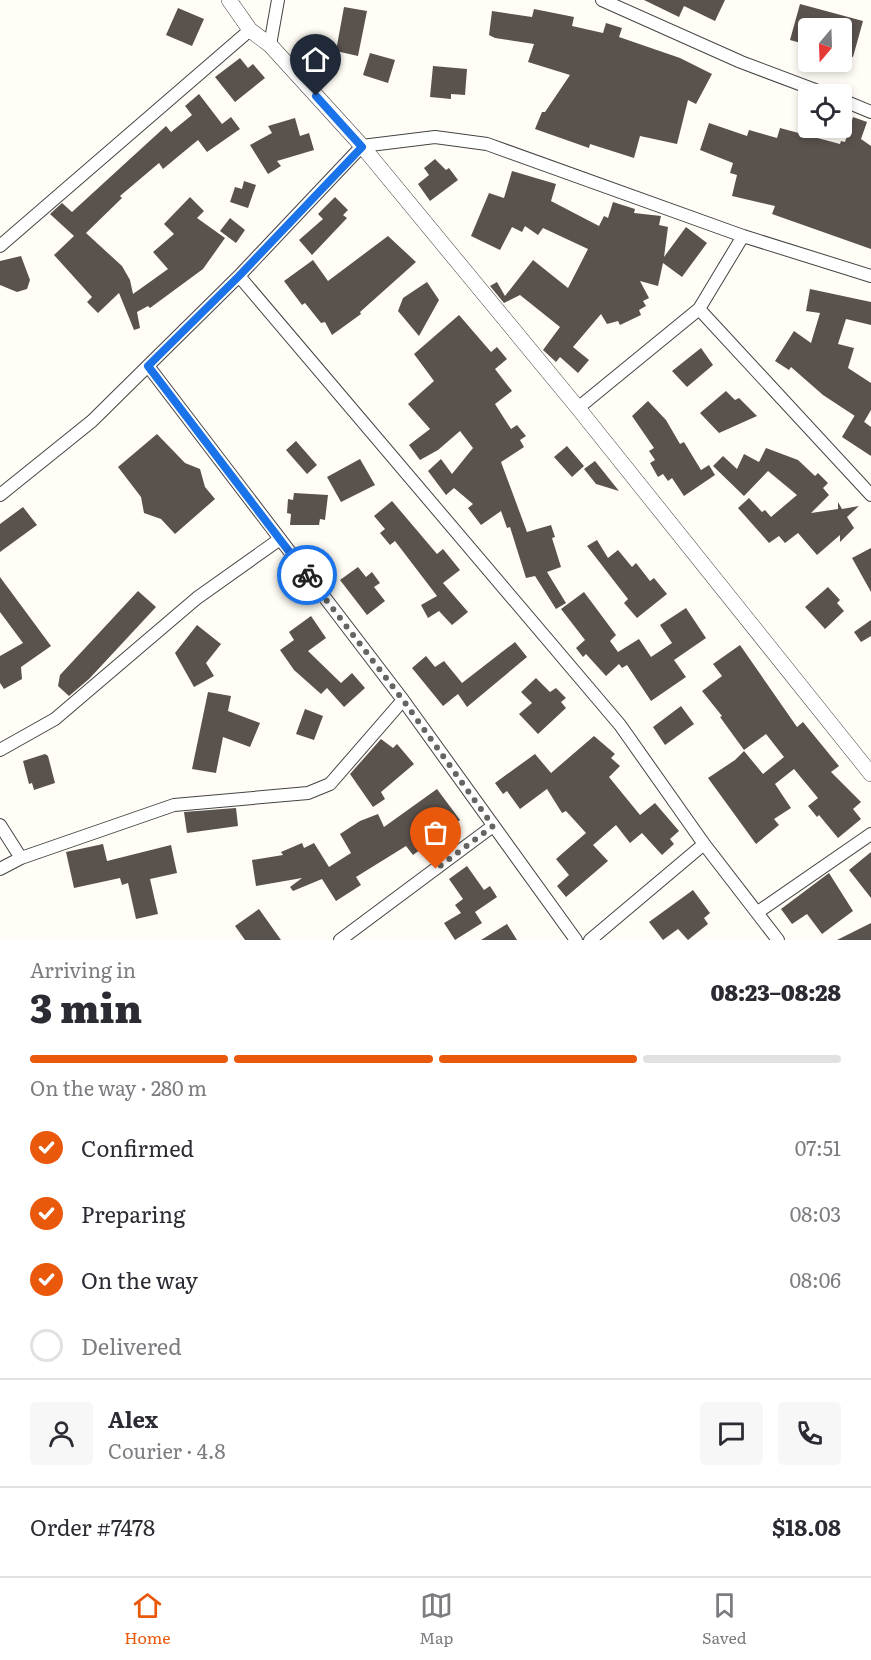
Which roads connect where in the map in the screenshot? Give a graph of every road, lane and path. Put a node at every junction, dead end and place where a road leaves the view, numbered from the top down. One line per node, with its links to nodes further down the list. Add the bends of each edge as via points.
1 (229, 0): 4 (street)
2 (278, 0): 5 (street)
3 (602, 0): 6 (street)
4 (250, 30): 5 (street); 11 (street)
5 (270, 45): 9 (street)
6 (799, 84)
7 (852, 104): 8 (street)
8 (871, 111)
9 (362, 147): 10 (street, via 435,137 487,144); 12 (street); 16 (street)
10 (743, 236): 13 (street); 14 (street)
11 (0, 246)
12 (239, 276): 15 (street); 26 (street, via 620,725)
13 (871, 276)
14 (699, 309): 16 (street); 18 (street)
15 (148, 366): 17 (street, via 92,421); 19 (street)
16 (579, 408): 22 (street)
17 (0, 495)
18 (871, 495)
19 (280, 539): 20 (street); 21 (street, via 197,598 55,719)
20 (403, 700): 24 (street); 27 (street, via 330,784 308,793 174,805)
21 (0, 750)
22 (871, 774)
23 (0, 825): 27 (street)
24 (493, 826): 30 (street); 31 (street)
25 (871, 834): 29 (street)
26 (704, 843): 29 (street); 32 (street)
27 (21, 858): 28 (street)
28 (0, 869)
29 (758, 912): 33 (street)
30 (340, 940)
31 (576, 940)
32 (590, 940)
33 (778, 940)

